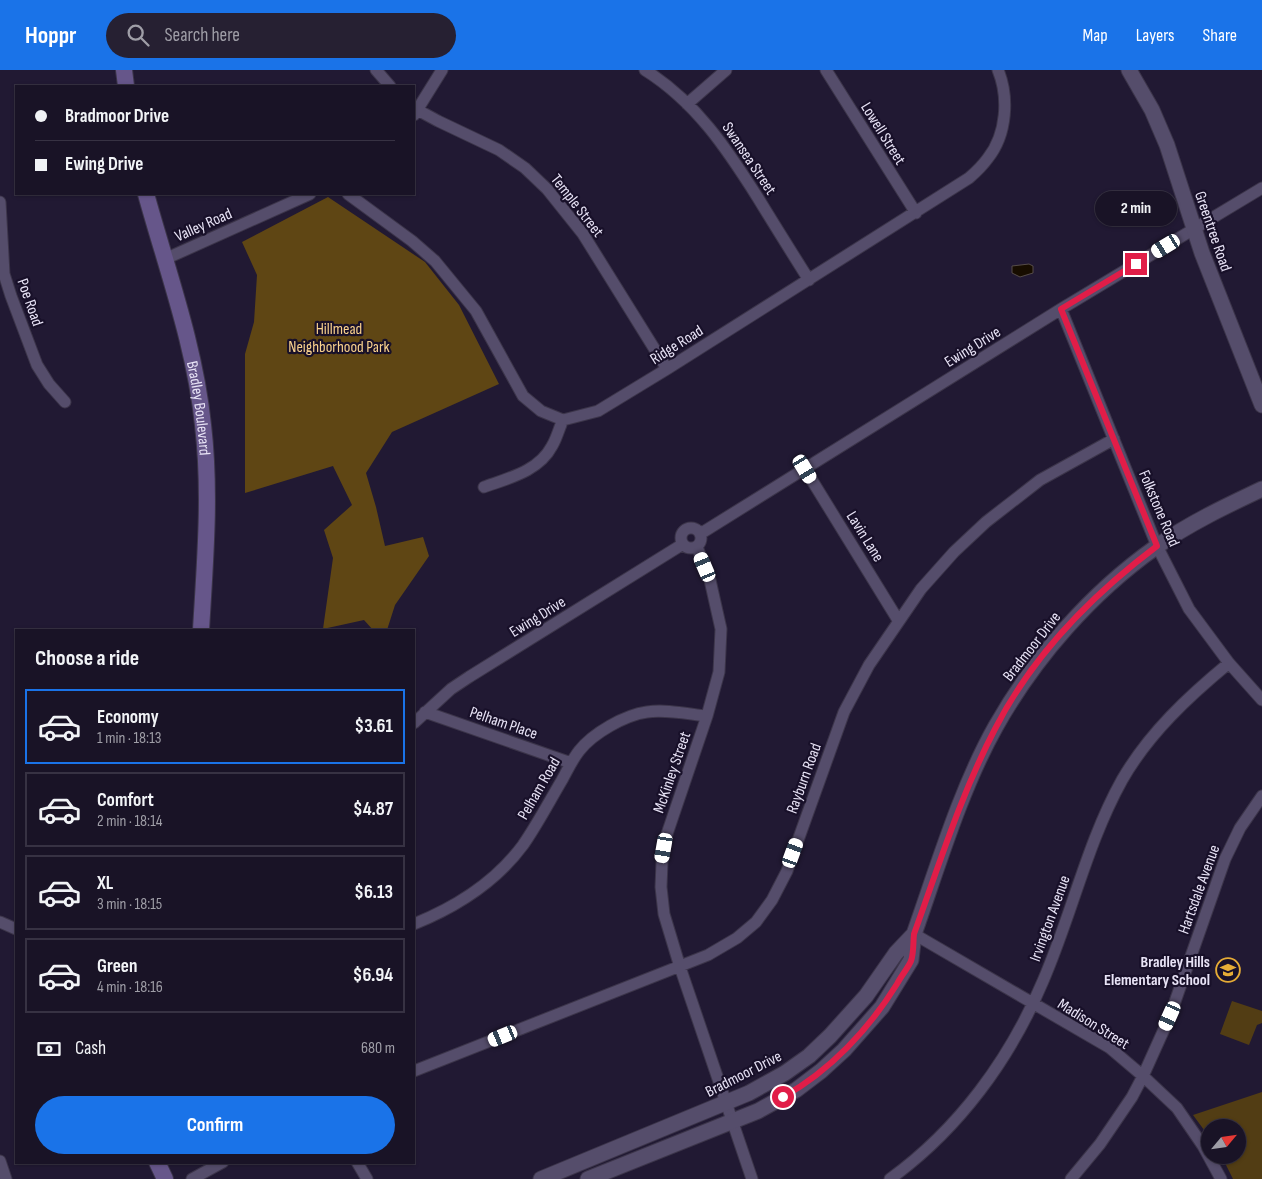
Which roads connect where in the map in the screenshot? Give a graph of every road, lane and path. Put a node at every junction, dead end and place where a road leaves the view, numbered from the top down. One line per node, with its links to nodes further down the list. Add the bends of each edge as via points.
1 (124, 70): 9 (main road)
2 (376, 70): 10 (street)
3 (442, 70): 12 (street)
4 (645, 70): 11 (street, Swansea Street)
5 (726, 70): 11 (street)
6 (826, 70): 18 (street, Lowell Street)
7 (998, 70): 18 (street, Ridge Road, via 1003,83 1005,110 999,136 989,157 969,178)
8 (1129, 70): 19 (street, Greentree Road, via 1163,136)
9 (126, 85)
10 (389, 85)
11 (687, 104): 21 (street, Swansea Street, via 707,123 729,152)
12 (415, 111): 24 (street, Temple Street, via 499,150 547,189 583,234)
13 (1262, 188): 19 (street, Ewing Drive)
14 (146, 195): 20 (main road, Bradley Boulevard)
15 (308, 195): 20 (street, Valley Road)
16 (349, 195): 27 (street, via 435,261 476,311 523,396 541,411)
17 (0, 202): 22 (street, Poe Road)
18 (916, 213): 21 (street, Ridge Road)
19 (1193, 229): 23 (street, Ewing Drive); 26 (street, Greentree Road)
20 (164, 259): 37 (main road, Bradley Boulevard, via 193,363 204,432 207,504)
21 (809, 280): 24 (street, Ridge Road)
22 (5, 298): 25 (street, Poe Road, via 37,365)
23 (1061, 309): 28 (street, Folkstone Road); 29 (street, Ewing Drive)
24 (667, 369): 27 (street, Ridge Road, via 598,410)
25 (65, 402)
26 (1262, 406)
27 (563, 420): 30 (street, via 553,445 535,465 523,473)
28 (1114, 438): 35 (street, Folkstone Road); 36 (street, Rayburn Road, via 1040,480 986,522 954,552)
29 (805, 469): 32 (street, Ewing Drive); 36 (street, Lavin Lane)
30 (484, 487)
31 (1262, 489): 35 (street, Bradmoor Drive)
32 (700, 534): 33 (street, via 694,529 686,530 682,537); 34 (street)
33 (684, 544): 34 (street, via 688,548); 40 (street, Ewing Drive, via 469,677)
34 (697, 546): 41 (street, McKinley Street, via 710,580 720,629 719,672)
35 (1157, 546): 38 (street, Folkstone Road, via 1190,608); 48 (street, Bradmoor Drive, via 1119,576 1076,618 1013,697 970,781)
36 (898, 620): 49 (street, Rayburn Road, via 844,712 787,871 772,900 756,922 737,938)
37 (201, 629)
38 (1229, 663): 39 (street, Folkstone Road); 50 (street, Irvington Avenue, via 1171,714 1123,778 1103,817 1044,980)
39 (1262, 700)
40 (425, 712): 42 (street, Ewing Drive); 43 (street, Pelham Place)
41 (707, 716): 43 (street, Pelham Road, via 645,712 619,721 592,738); 49 (street, McKinley Street, via 667,834 662,862 664,914)
42 (415, 722)
43 (571, 763): 46 (street, Pelham Road, via 522,846 499,872 471,895)
44 (1262, 796): 52 (street, Hartsdale Avenue, via 1225,858 1170,1016)
45 (0, 922): 47 (street)
46 (415, 924)
47 (15, 929)
48 (914, 934): 50 (street, Madison Street); 53 (street, Bradmoor Drive, via 896,953 866,996 816,1049 785,1074); 54 (street, Bradmoor Drive, via 911,960 882,1007 844,1050 796,1090 758,1111)
49 (680, 967): 51 (street, Rayburn Road); 53 (street, McKinley Street)
50 (1032, 1004): 52 (street, Madison Street, via 1110,1048); 66 (street, Irvington Avenue, via 1002,1061 961,1116 915,1161)
51 (415, 1071)
52 (1143, 1076): 67 (street, Hartsdale Avenue, via 1100,1144); 68 (street, Madison Street, via 1177,1108)
53 (726, 1103): 54 (street, McKinley Street); 63 (street, Bradmoor Drive)
54 (733, 1120): 64 (street, Bradmoor Drive); 65 (street, McKinley Street)
55 (0, 1161): 59 (street)
56 (158, 1164): 60 (main road)
57 (219, 1164): 61 (street)
58 (358, 1164): 62 (street)
59 (6, 1179)
60 (165, 1179)
61 (192, 1179)
62 (367, 1179)
63 (542, 1179)
64 (588, 1179)
65 (752, 1179)
66 (890, 1179)
67 (1071, 1179)
68 (1221, 1179)

